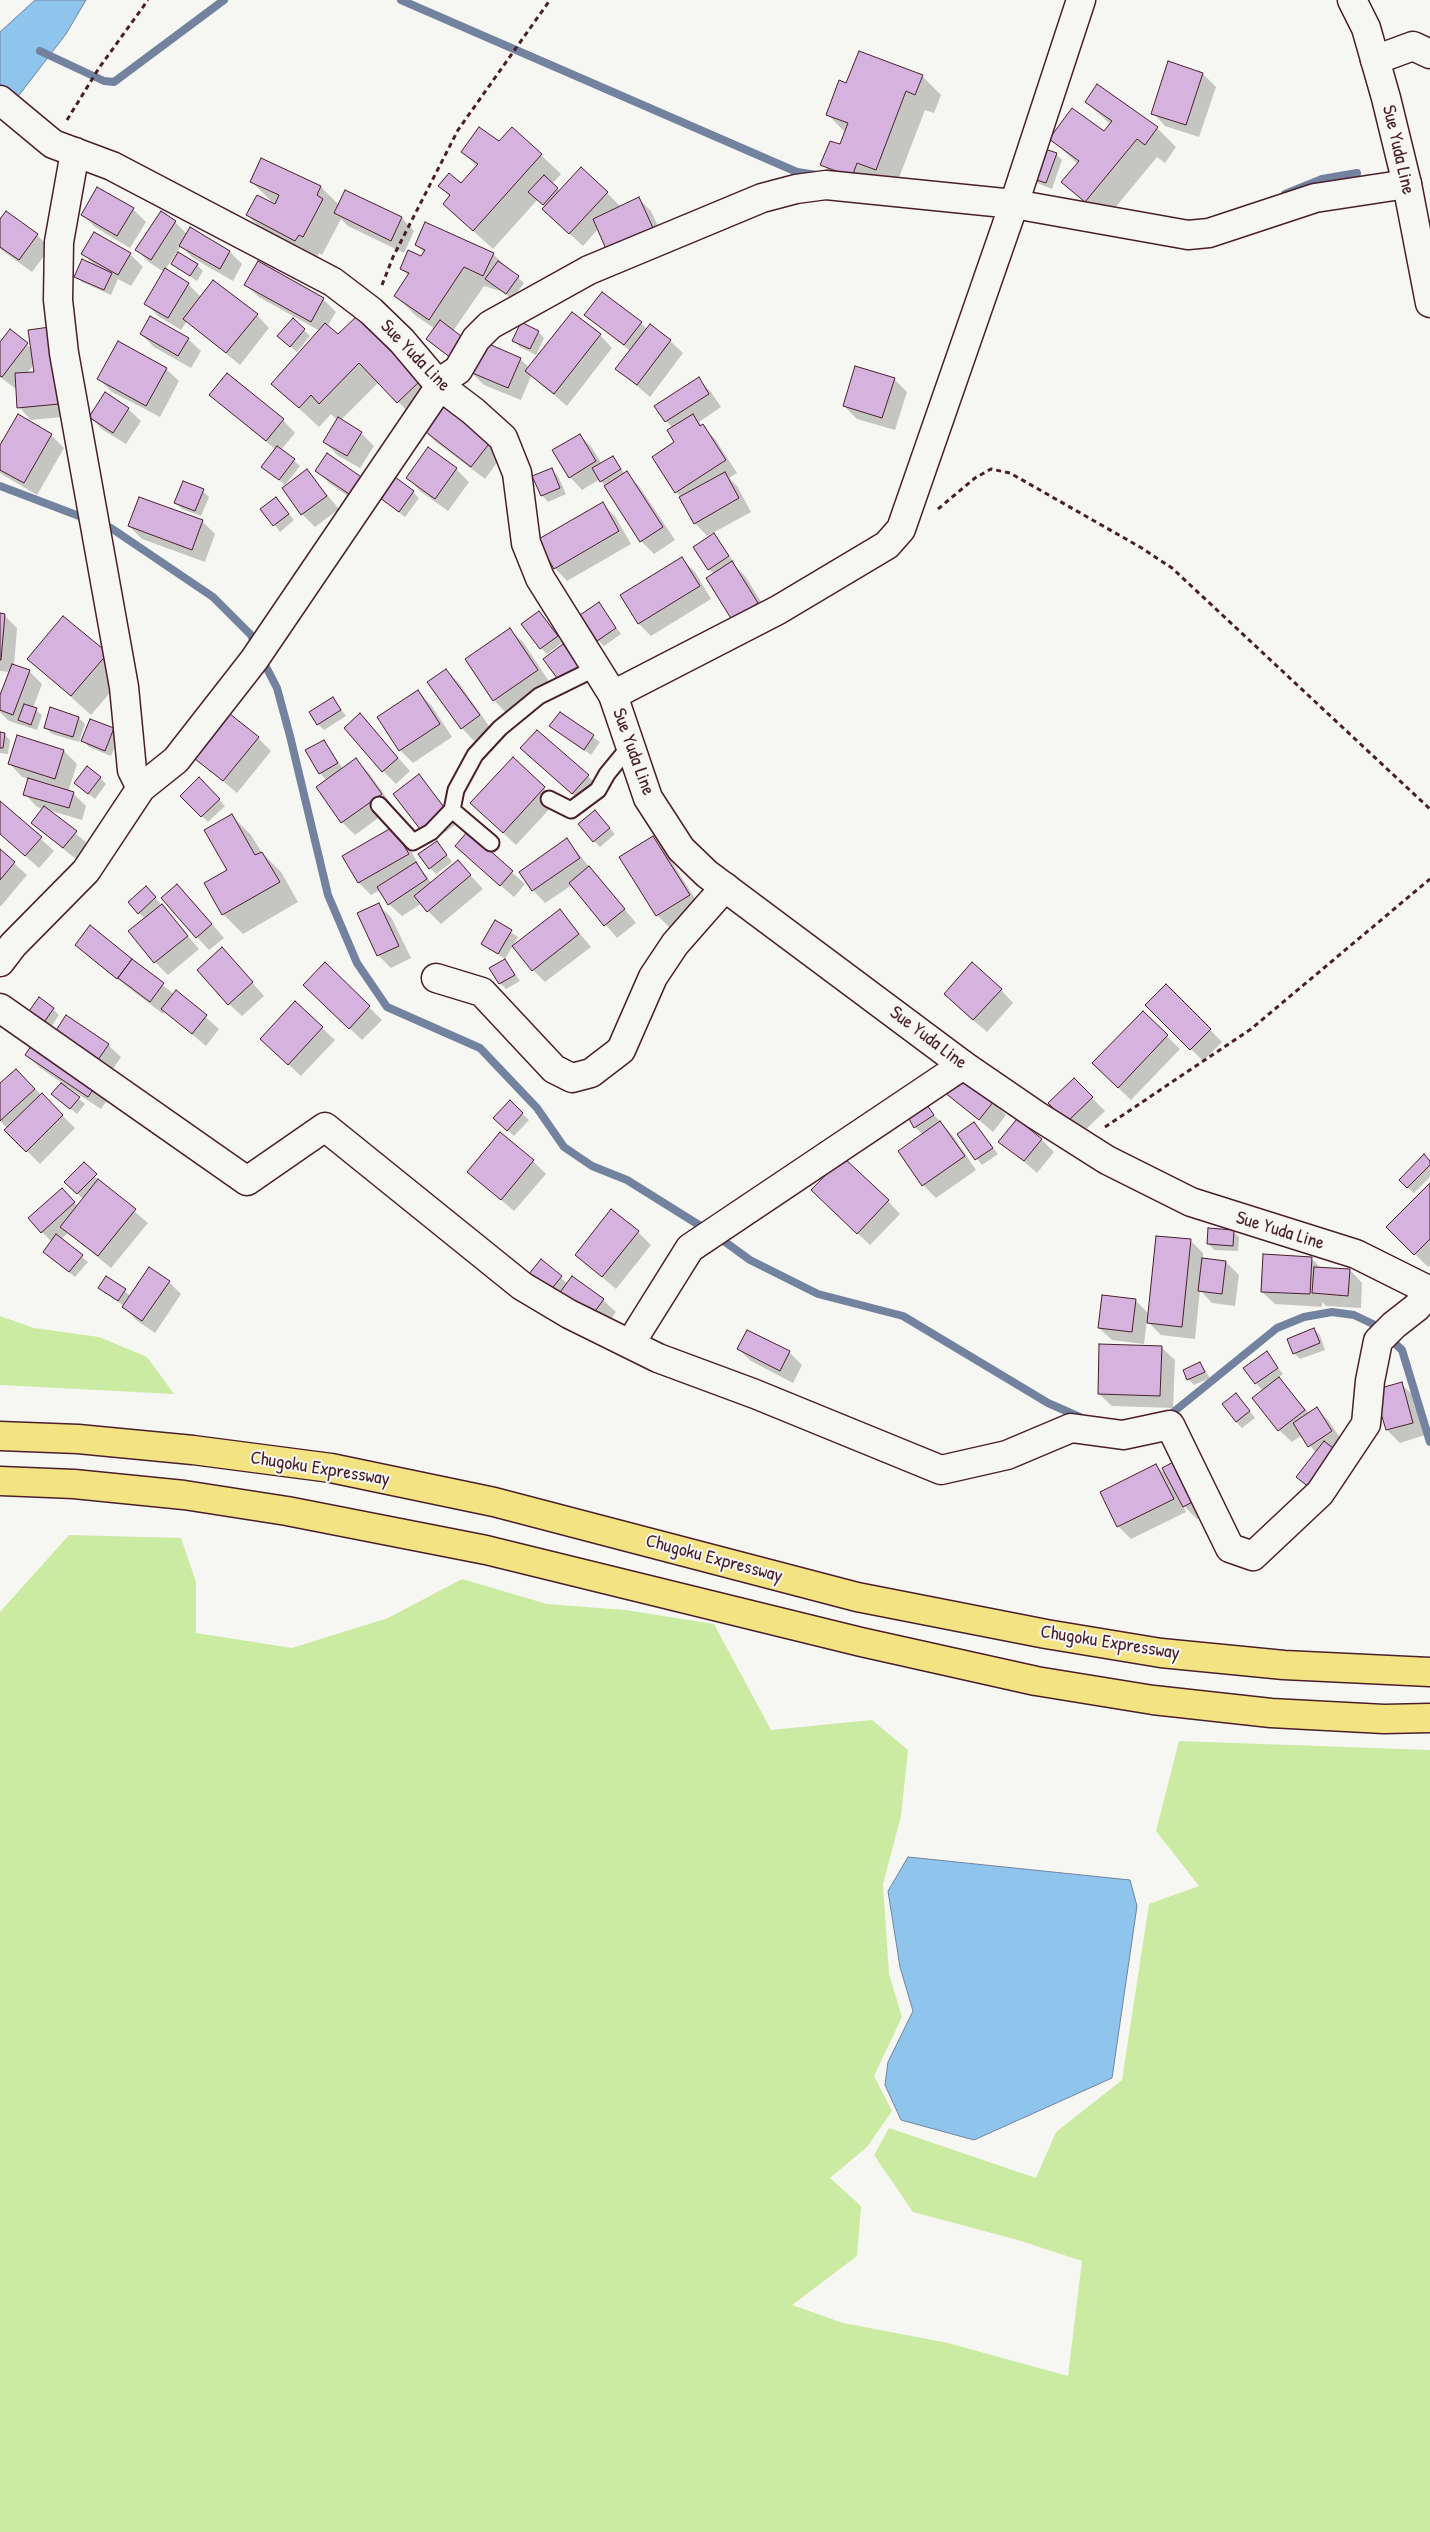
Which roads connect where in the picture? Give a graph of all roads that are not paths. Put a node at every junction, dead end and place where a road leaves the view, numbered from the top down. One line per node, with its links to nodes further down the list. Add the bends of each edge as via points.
1 (1081, 0): 8 (street)
2 (1352, 0): 4 (street, Sue Yuda Line, via 1366,28)
3 (1430, 54): 4 (street, via 1413,46)
4 (1375, 60): 7 (street, Sue Yuda Line)
5 (0, 100): 6 (street, Sue Yuda Line)
6 (56, 143): 10 (street, Sue Yuda Line, via 112,166 333,282 371,311 402,341); 14 (street, via 58,300 64,353 124,687 132,770)
7 (1407, 184): 8 (street, via 1315,198 1209,233 1188,235); 9 (street, Sue Yuda Line)
8 (1014, 204): 10 (street, via 826,185 762,198 589,270 490,325 476,339 458,370); 12 (street, via 901,529 887,545 778,610)
9 (1430, 303)
10 (439, 385): 11 (street, Sue Yuda Line, via 503,438 517,474 526,543 540,578); 14 (street, via 254,660 176,760)
11 (596, 668): 12 (street, Sue Yuda Line); 17 (lane, via 539,696 500,728 475,755 456,790)
12 (613, 695): 13 (street, Sue Yuda Line)
13 (630, 746): 15 (lane, via 606,774 598,790 571,810); 19 (street, Sue Yuda Line, via 648,798 681,849)
14 (141, 788): 20 (street, via 86,871)
15 (549, 799)
16 (379, 805): 17 (lane, via 413,842 431,832)
17 (452, 810): 18 (lane)
18 (491, 843)
19 (725, 887): 21 (street, via 675,944 653,977 621,1050 591,1073 572,1078 554,1069 482,992); 23 (street, Sue Yuda Line)
20 (4, 947)
21 (436, 978)
22 (0, 1008): 25 (street, via 247,1181 326,1127 522,1286)
23 (963, 1065): 24 (street, Sue Yuda Line, via 1107,1160 1190,1202 1356,1254); 25 (street, via 690,1248)
24 (1430, 1291): 25 (street, via 1417,1307 1386,1333 1370,1381 1366,1424 1320,1493 1253,1556 1230,1548 1170,1425 1123,1435 1071,1428 1007,1455 941,1470)
25 (630, 1344)
26 (0, 1436): 28 (highway, Chugoku Expressway, via 78,1439 184,1449 331,1468 494,1502 857,1596 1142,1650 1284,1665)
27 (0, 1481): 29 (highway, via 74,1484 287,1511 486,1550 861,1642 1036,1681 1153,1700 1271,1713)
28 (1430, 1672)
29 (1430, 1718)

